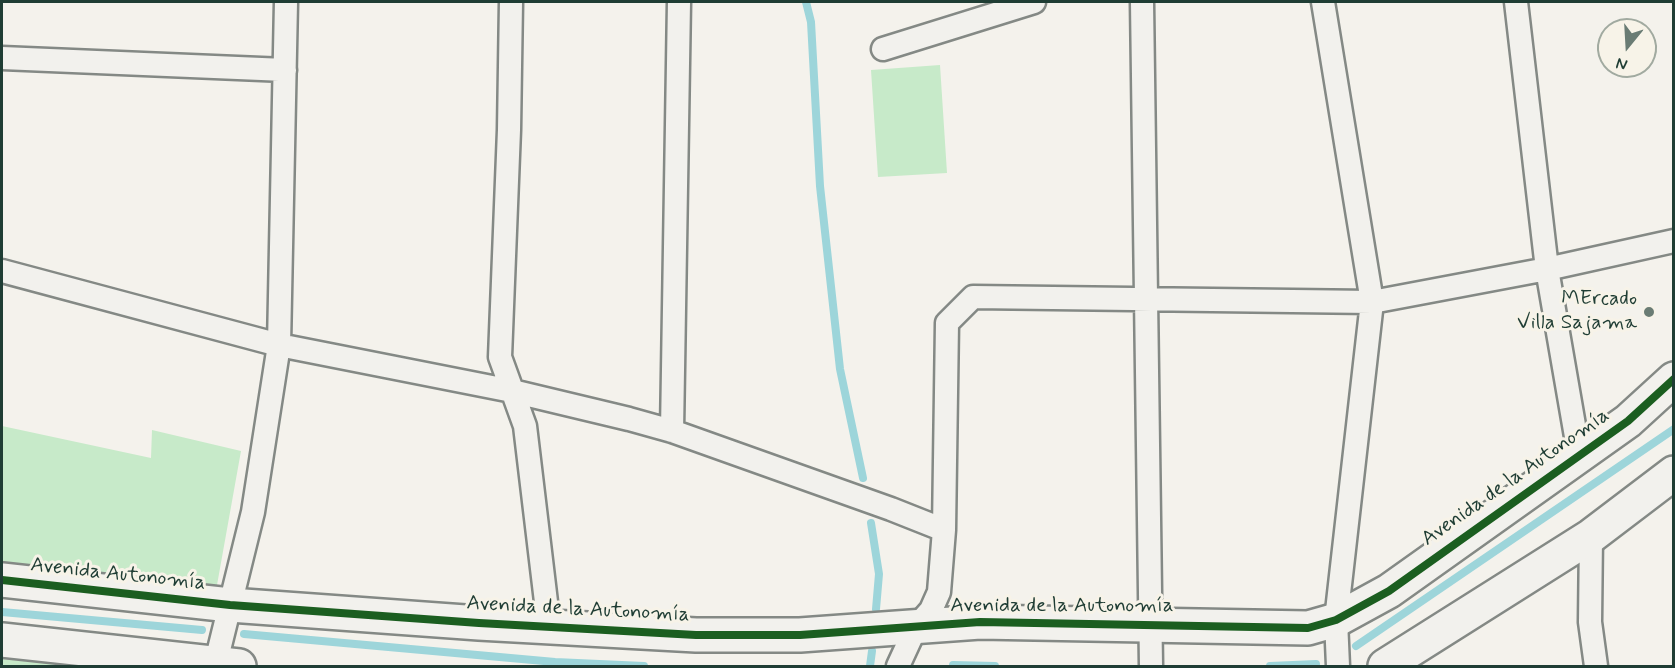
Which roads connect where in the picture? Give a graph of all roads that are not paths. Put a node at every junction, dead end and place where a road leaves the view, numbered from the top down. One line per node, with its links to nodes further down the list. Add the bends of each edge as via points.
1 (286, 2): 11 (street)
2 (511, 2): 19 (street, via 500,357)
3 (679, 2): 20 (street)
4 (1034, 2): 8 (street)
5 (1142, 2): 15 (street)
6 (1323, 2): 16 (street)
7 (1516, 2): 13 (street)
8 (998, 7): 9 (street)
9 (883, 49)
10 (2, 58): 11 (street)
11 (285, 70): 17 (street)
12 (1674, 241): 13 (street)
13 (1547, 269): 16 (street); 21 (street)
14 (2, 271): 17 (street)
15 (1144, 298): 16 (street); 23 (street, via 973,297 947,323); 28 (street)
16 (1372, 302): 27 (street)
17 (279, 345): 19 (street); 26 (street, via 253,512)
18 (1674, 379): 21 (street, Avenida de la Autonomía, via 1628,421)
19 (512, 391): 20 (street); 29 (street, via 525,426)
20 (672, 431): 23 (street)
21 (1579, 454): 27 (street, Avenida de la Autonomía, via 1389,591)
22 (1674, 473): 24 (street)
23 (944, 530): 30 (street, via 939,592 931,610)
24 (1591, 536): 36 (street); 37 (street, via 1590,622)
25 (2, 580): 26 (street, Avenida Autonomía)
26 (230, 605): 29 (street, Avenida de la Autonomía); 32 (street)
27 (1336, 620): 28 (street, Avenida de la Autonomía, via 1308,628); 35 (street)
28 (1149, 624): 30 (street, Avenida de la Autonomía, via 980,622); 34 (street)
29 (549, 627): 30 (street, Avenida de la Autonomía, via 696,635 800,635)
30 (916, 627): 33 (street)
31 (2, 640): 32 (street)
32 (223, 666)
33 (898, 666)
34 (1151, 666)
35 (1338, 666)
36 (1385, 666)
37 (1596, 666)

